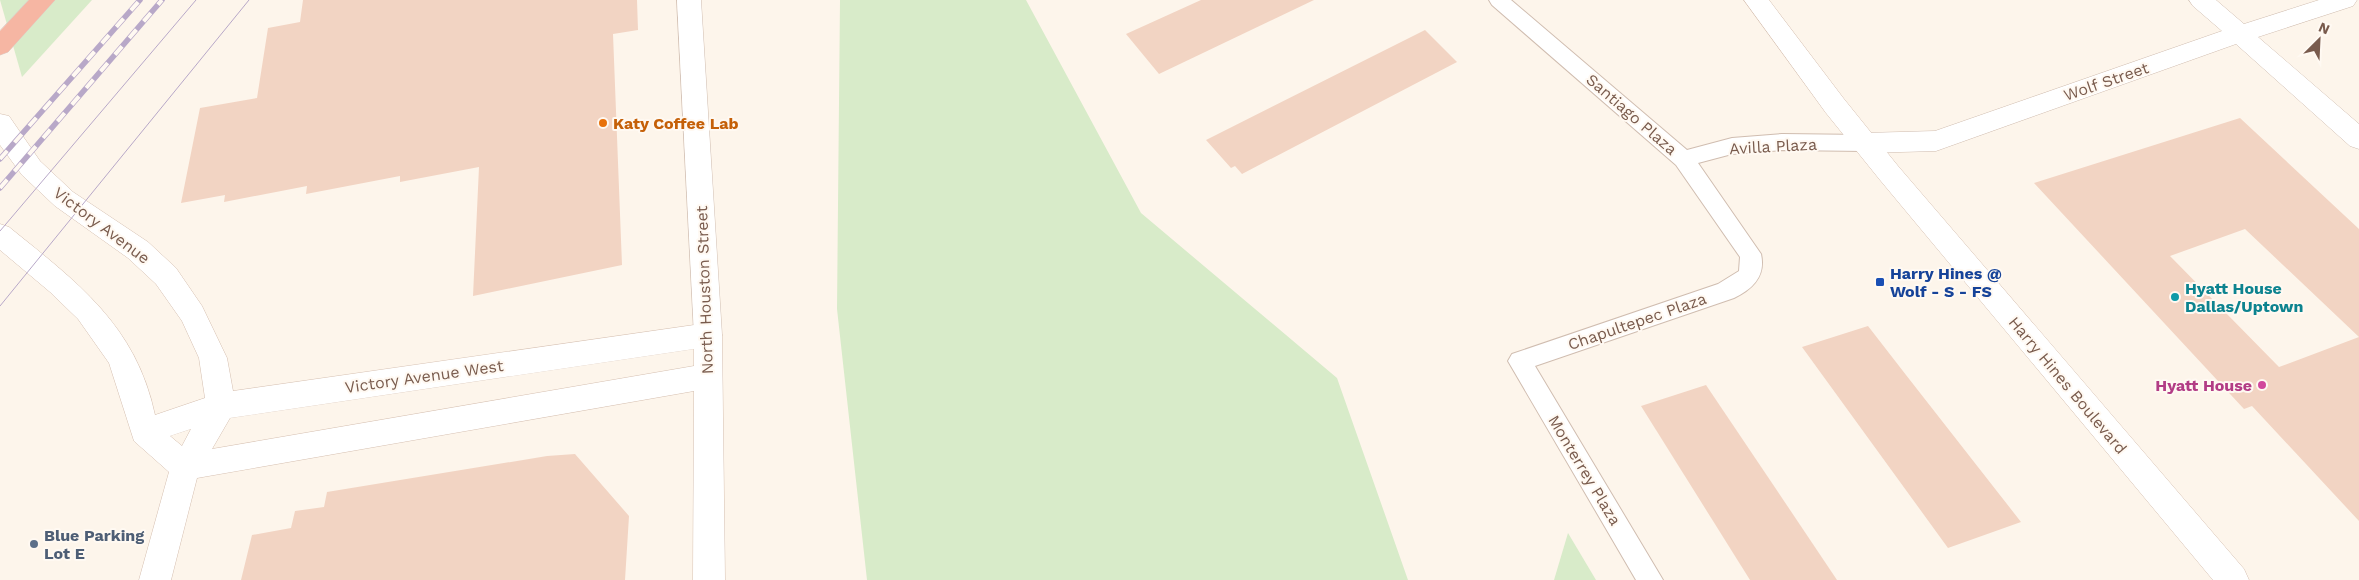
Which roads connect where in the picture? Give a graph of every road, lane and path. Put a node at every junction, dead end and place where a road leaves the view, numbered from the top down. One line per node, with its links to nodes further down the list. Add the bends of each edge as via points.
1 (44, 0): 8 (highway)
2 (689, 0): 15 (main road, North Houston Street)
3 (1498, 0): 12 (lane, Santiago Plaza)
4 (1756, 0): 11 (main road, Harry Hines Boulevard)
5 (2200, 0): 7 (main road)
6 (2345, 0): 7 (main road, Wolf Street)
7 (2240, 34): 10 (main road); 11 (main road, Wolf Street, via 1936,141)
8 (0, 46)
9 (0, 124): 18 (main road, Victory Avenue, via 31,168 64,199 138,250 166,276 192,314 213,358)
10 (2359, 139)
11 (1865, 143): 12 (lane, Avilla Plaza, via 1782,142 1732,146); 24 (main road, Harry Hines Boulevard)
12 (1683, 160): 14 (lane, Santiago Plaza, via 1750,254 1753,263)
13 (0, 235): 19 (main road, via 88,311 120,358 139,408)
14 (1751, 274): 16 (lane, Chapultepec Plaza, via 1742,284 1726,291)
15 (708, 335): 17 (main road, North Houston Street); 18 (main road, Victory Avenue West)
16 (1520, 361): 23 (lane, Monterrey Plaza)
17 (708, 376): 20 (main road); 22 (main road, North Houston Street)
18 (221, 406): 19 (main road, Victory Avenue West); 20 (main road)
19 (144, 432): 20 (main road)
20 (185, 467): 21 (main road)
21 (155, 580)
22 (709, 580)
23 (1650, 580)
24 (2233, 580)

